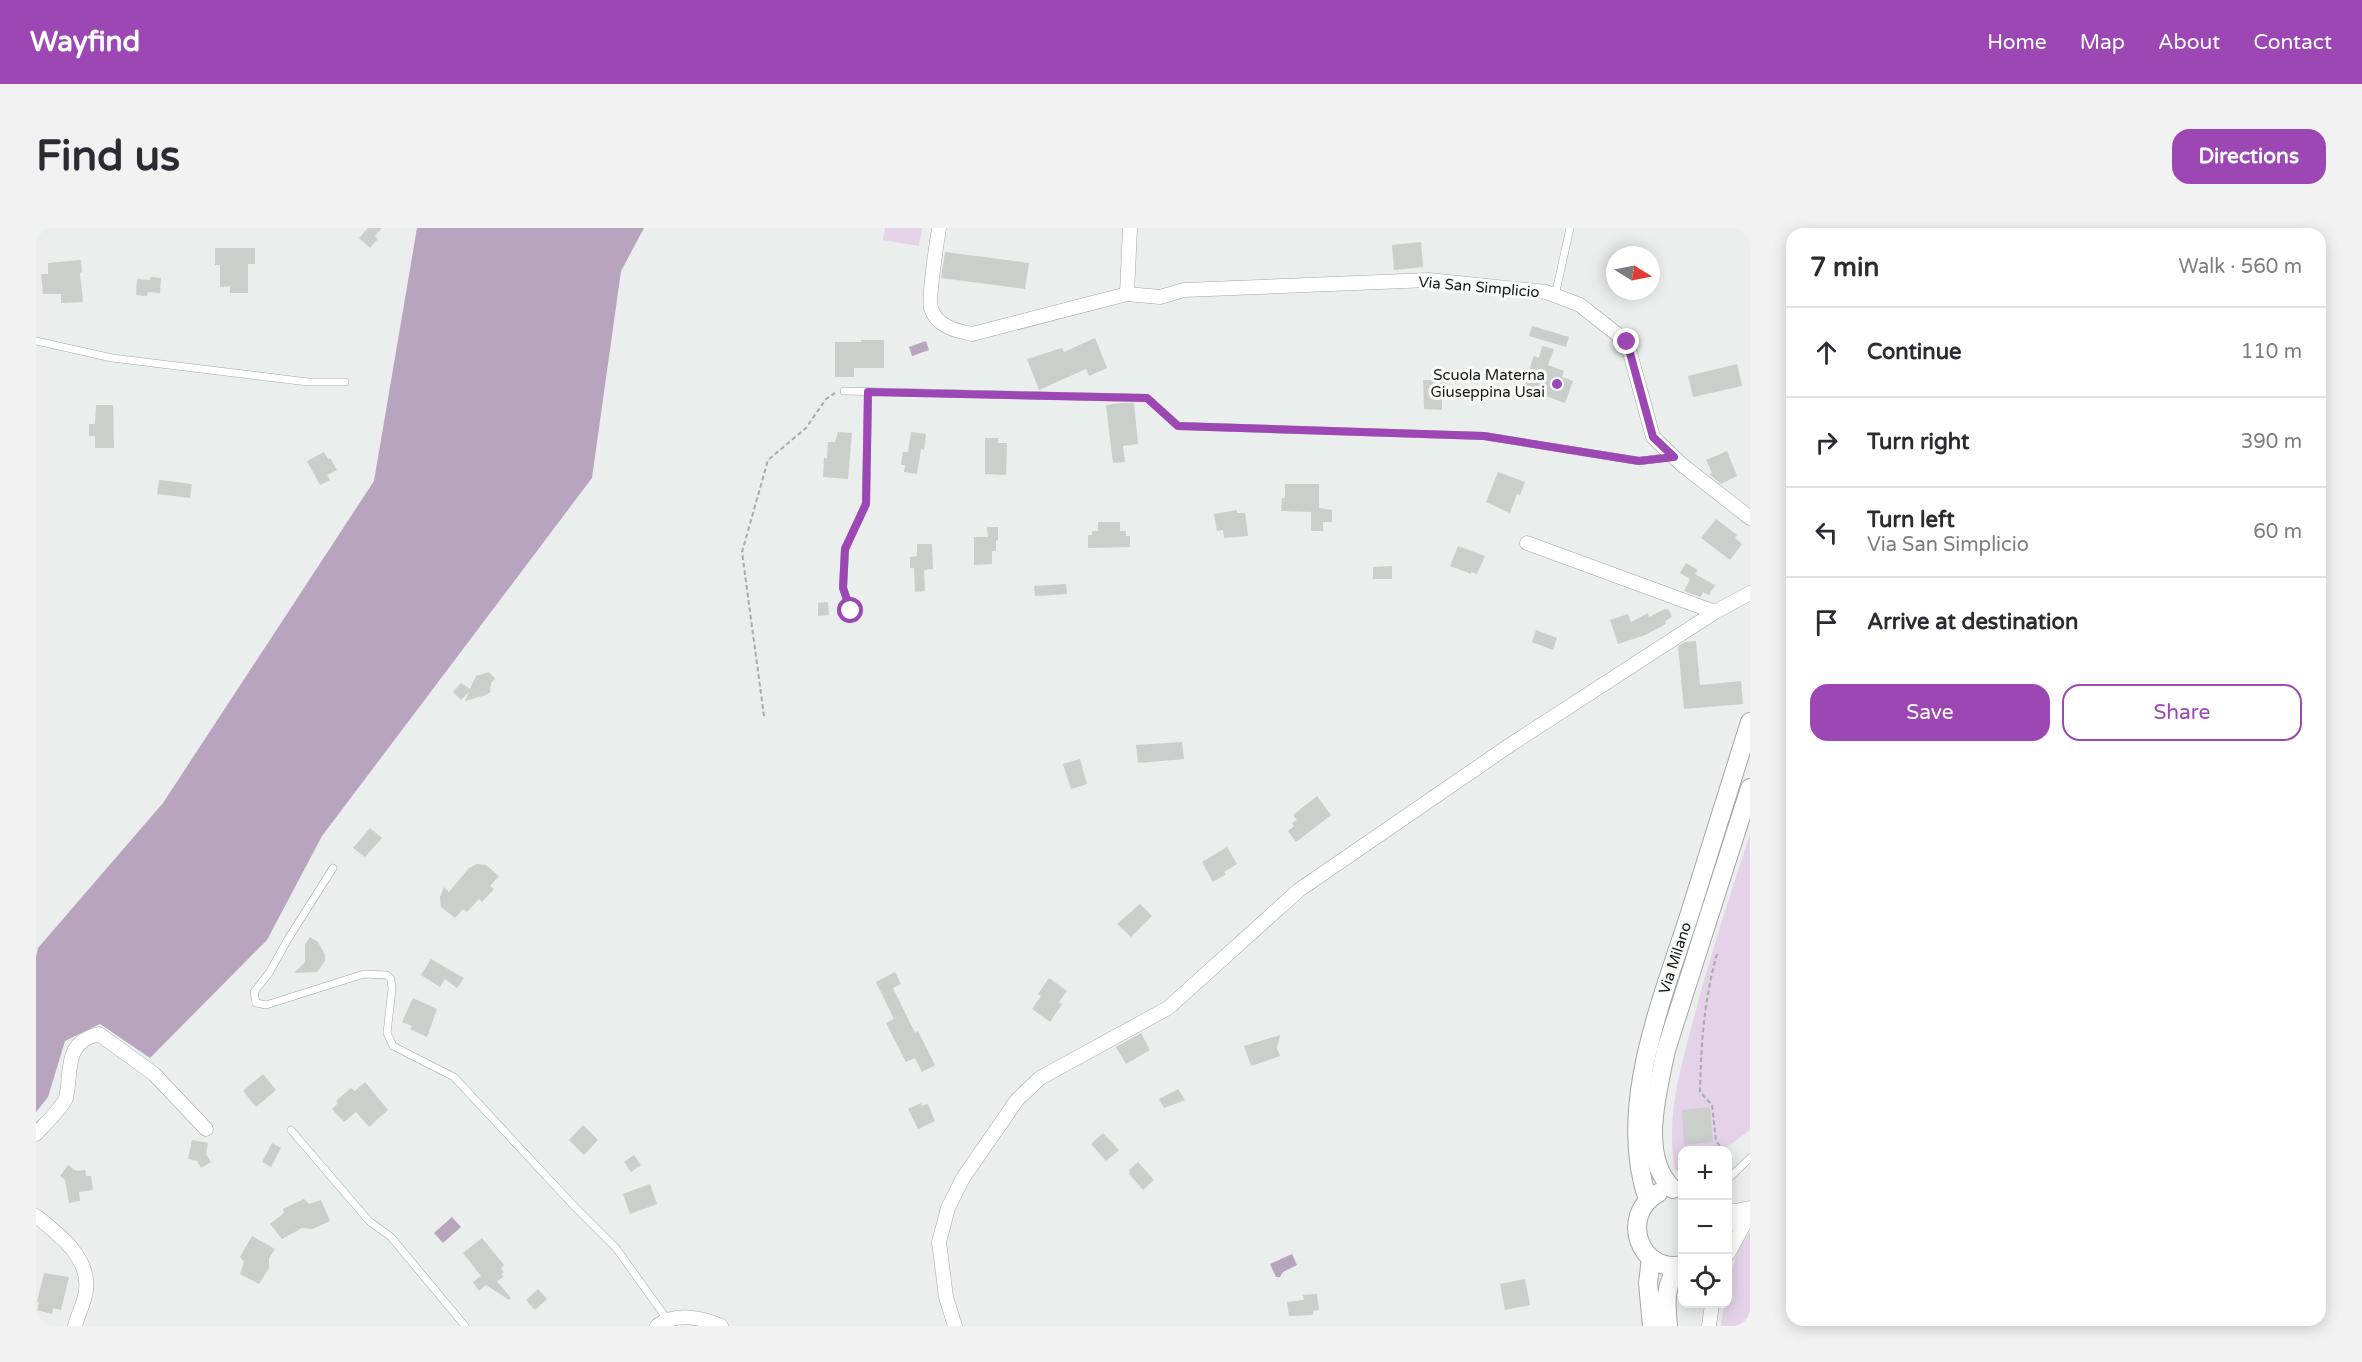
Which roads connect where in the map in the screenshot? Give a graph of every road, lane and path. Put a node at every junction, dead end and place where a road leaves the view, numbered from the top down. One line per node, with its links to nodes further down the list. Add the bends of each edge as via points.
1 (939, 228): 4 (street, Via San Simplicio, via 930,307 941,323 952,330 972,334)
2 (1130, 228): 4 (street)
3 (1570, 228): 5 (lane)
4 (1127, 294): 5 (street, Via San Simplicio, via 1160,297 1184,290 1429,280)
5 (1555, 296): 10 (street, Via San Simplicio, via 1580,305 1627,342 1653,437)
6 (36, 341): 7 (lane, via 111,358 308,382)
7 (345, 382)
8 (844, 391): 9 (lane); 16 (path, via 826,399 806,428 768,460 742,552)
9 (868, 392): 10 (lane, via 1147,398 1178,426 1484,436 1639,461); 14 (lane, via 866,504 845,549 843,588)
10 (1674, 457): 11 (street, Via San Simplicio)
11 (1750, 518)
12 (1527, 543): 15 (street)
13 (1750, 593): 15 (street)
14 (851, 611)
15 (1715, 612): 42 (street, via 1510,745 1299,890 1168,1008 1040,1078 1017,1100 963,1178 948,1208 939,1242 946,1297)
16 (764, 716)
17 (1750, 722): 28 (main road, Via Milano, via 1647,1047 1637,1128 1640,1177)
18 (1750, 788): 27 (main road, Via Milano, via 1666,1050 1658,1091 1654,1154 1666,1182)
19 (333, 868): 38 (lane, via 254,992 256,1003 266,1005 364,974 387,975 392,989 387,1033 393,1046 454,1077 616,1248)
20 (1718, 954): 24 (path, via 1710,980 1700,1092 1712,1105 1716,1141)
21 (206, 1129): 23 (street, via 153,1074 99,1034 87,1037 71,1057 66,1100)
22 (291, 1130): 40 (lane, via 369,1221 392,1237)
23 (36, 1134)
24 (1720, 1146)
25 (1750, 1158): 26 (lane)
26 (1732, 1175)
27 (1678, 1189): 28 (main road)
28 (1647, 1200): 34 (main road, via 1636,1223 1642,1248)
29 (1732, 1211): 30 (street)
30 (1750, 1212): 32 (street); 33 (street)
31 (36, 1216): 39 (street, via 83,1265 87,1288)
32 (1732, 1223)
33 (1732, 1246)
34 (1651, 1258): 35 (main road); 43 (main road, via 1648,1284)
35 (1678, 1265)
36 (1678, 1270): 44 (main road, via 1667,1286)
37 (1711, 1308): 45 (street)
38 (662, 1322): 41 (street, via 688,1317)
39 (75, 1326)
40 (465, 1326)
41 (721, 1326)
42 (955, 1326)
43 (1652, 1326)
44 (1668, 1326)
45 (1709, 1326)

